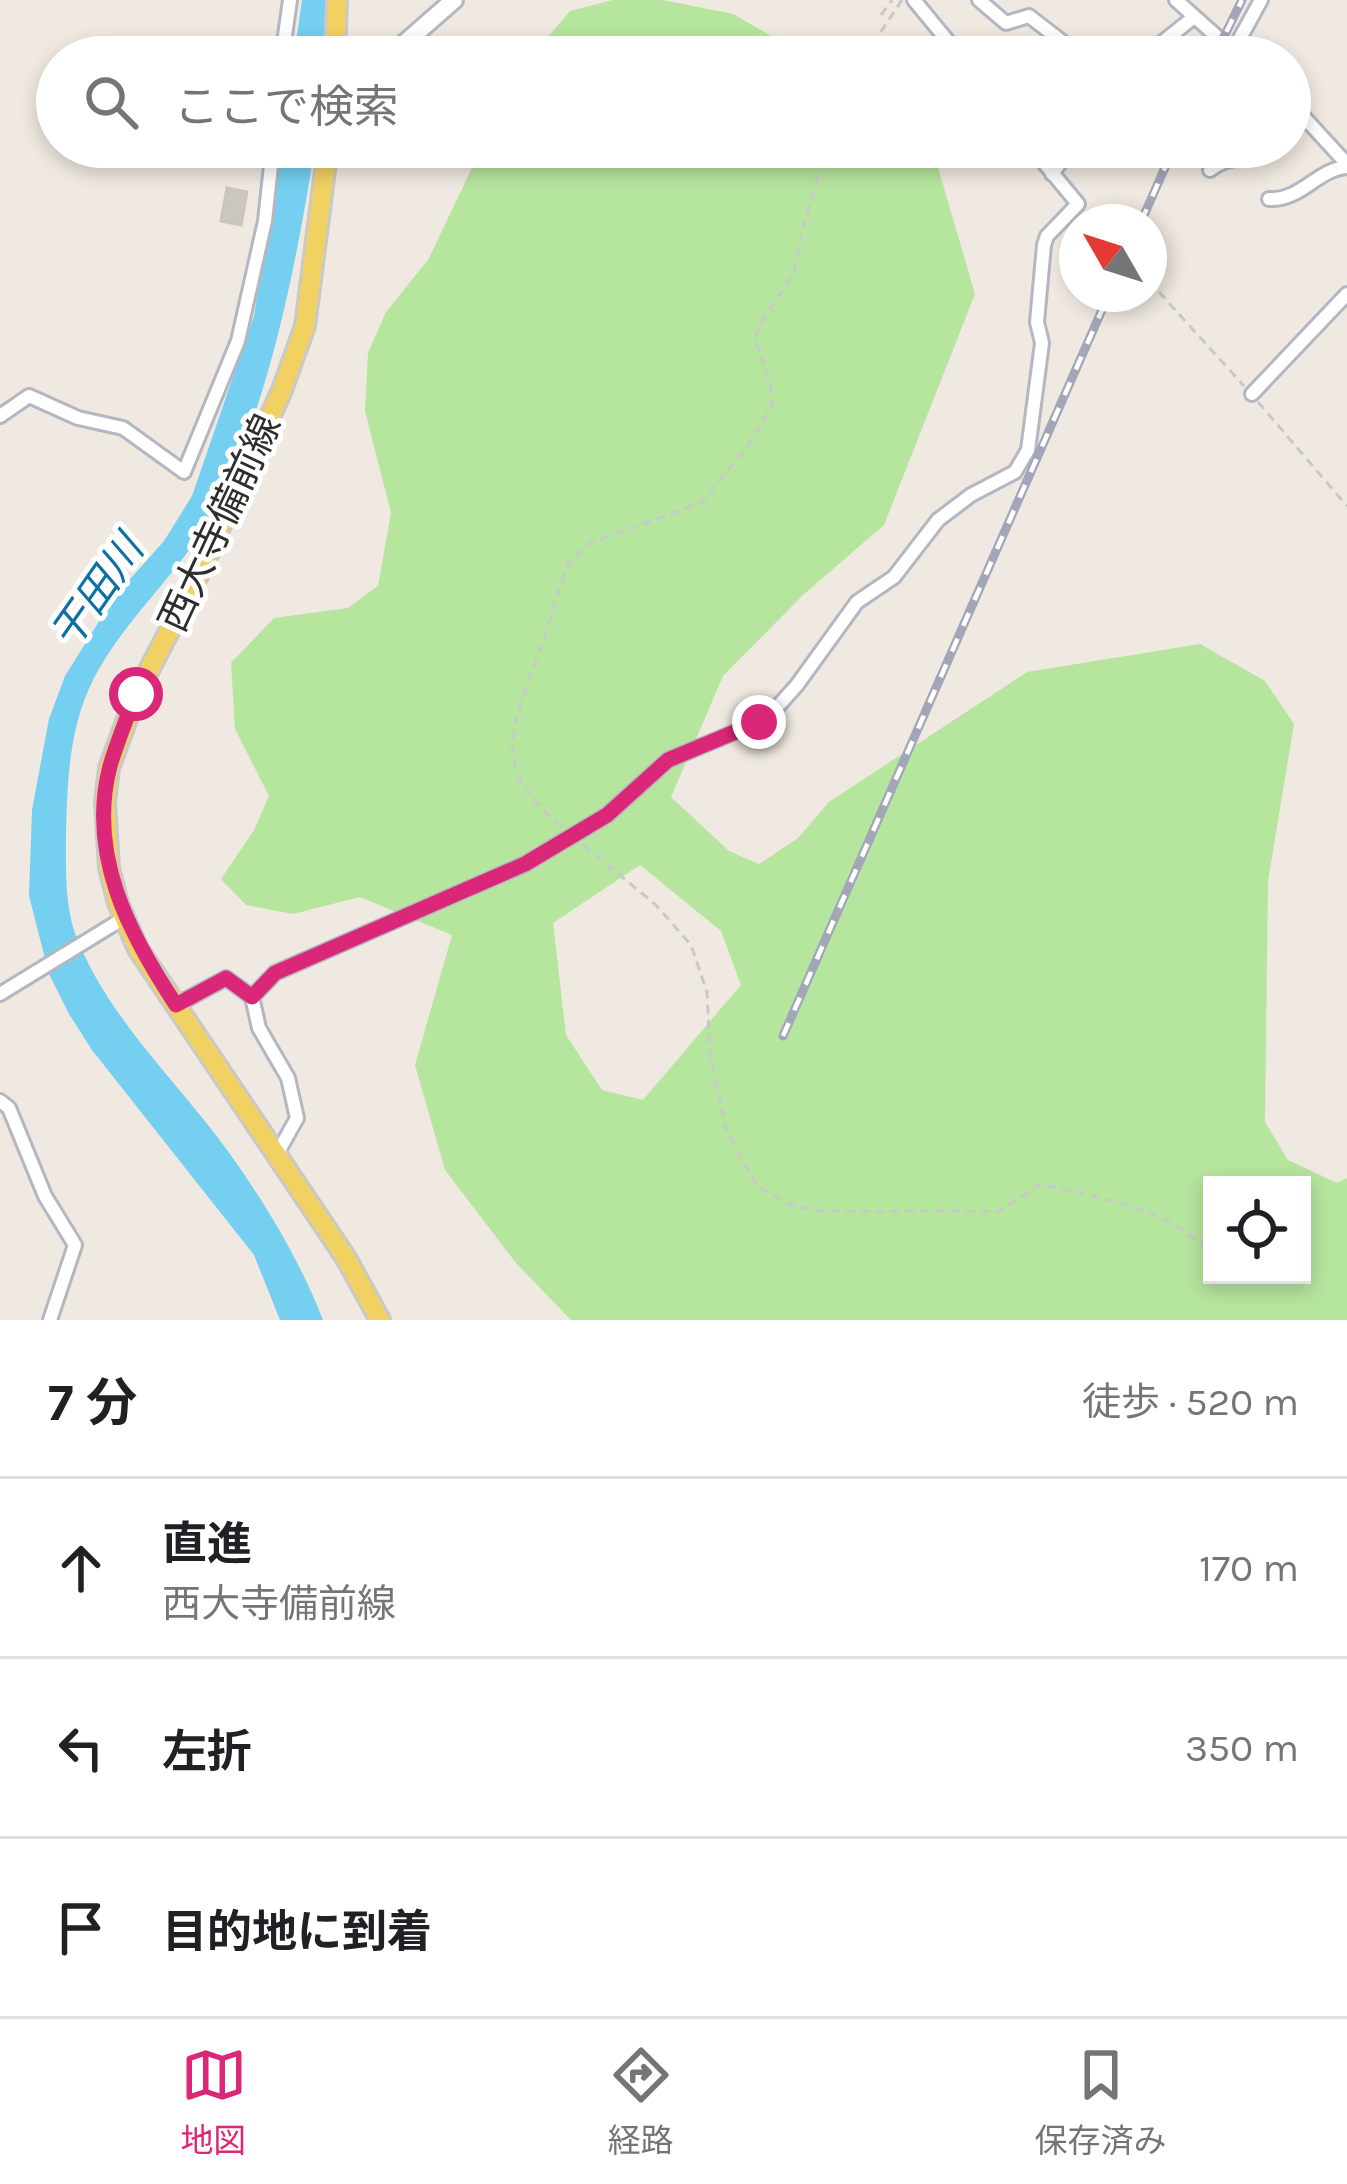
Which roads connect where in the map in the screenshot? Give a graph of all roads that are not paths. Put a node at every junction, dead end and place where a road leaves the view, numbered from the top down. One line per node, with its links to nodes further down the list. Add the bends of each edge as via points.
1 (290, 0): 9 (street)
2 (337, 0): 10 (main road)
3 (454, 0): 11 (main road)
4 (914, 0): 12 (street)
5 (979, 0): 13 (street, via 1006,23 1029,16)
6 (1175, 0): 8 (street)
7 (1261, 0): 16 (street)
8 (1194, 17): 14 (street); 15 (street)
9 (285, 36)
10 (336, 36)
11 (412, 36)
12 (944, 36)
13 (1055, 36)
14 (1170, 36)
15 (1216, 36)
16 (1245, 36)
17 (1311, 133): 18 (street)
18 (1347, 166): 26 (street, via 1287,200)
19 (271, 168): 29 (street, via 238,341 184,472 123,428 29,396)
20 (325, 168): 30 (main road, 西大寺備前線, via 304,326 282,390 136,694 110,768 109,868)
21 (1047, 168): 25 (street)
22 (1056, 168): 25 (street)
23 (1212, 168): 24 (street)
24 (1210, 170)
25 (1052, 174): 32 (street, via 1078,204 1044,245 1034,407 1028,449 1015,472 938,520 894,577 857,602 772,713 668,760 607,815 525,864 275,973)
26 (1269, 199)
27 (1347, 294): 28 (street)
28 (1252, 394)
29 (0, 416)
30 (124, 918): 31 (street); 33 (main road, 西大寺備前線)
31 (6, 990)
32 (252, 997): 33 (street, via 226,978); 35 (street, via 297,1118)
33 (176, 1005): 35 (main road, 西大寺備前線)
34 (0, 1101): 36 (street, via 75,1245)
35 (277, 1154): 37 (main road, 西大寺備前線)
36 (50, 1320)
37 (380, 1320)

